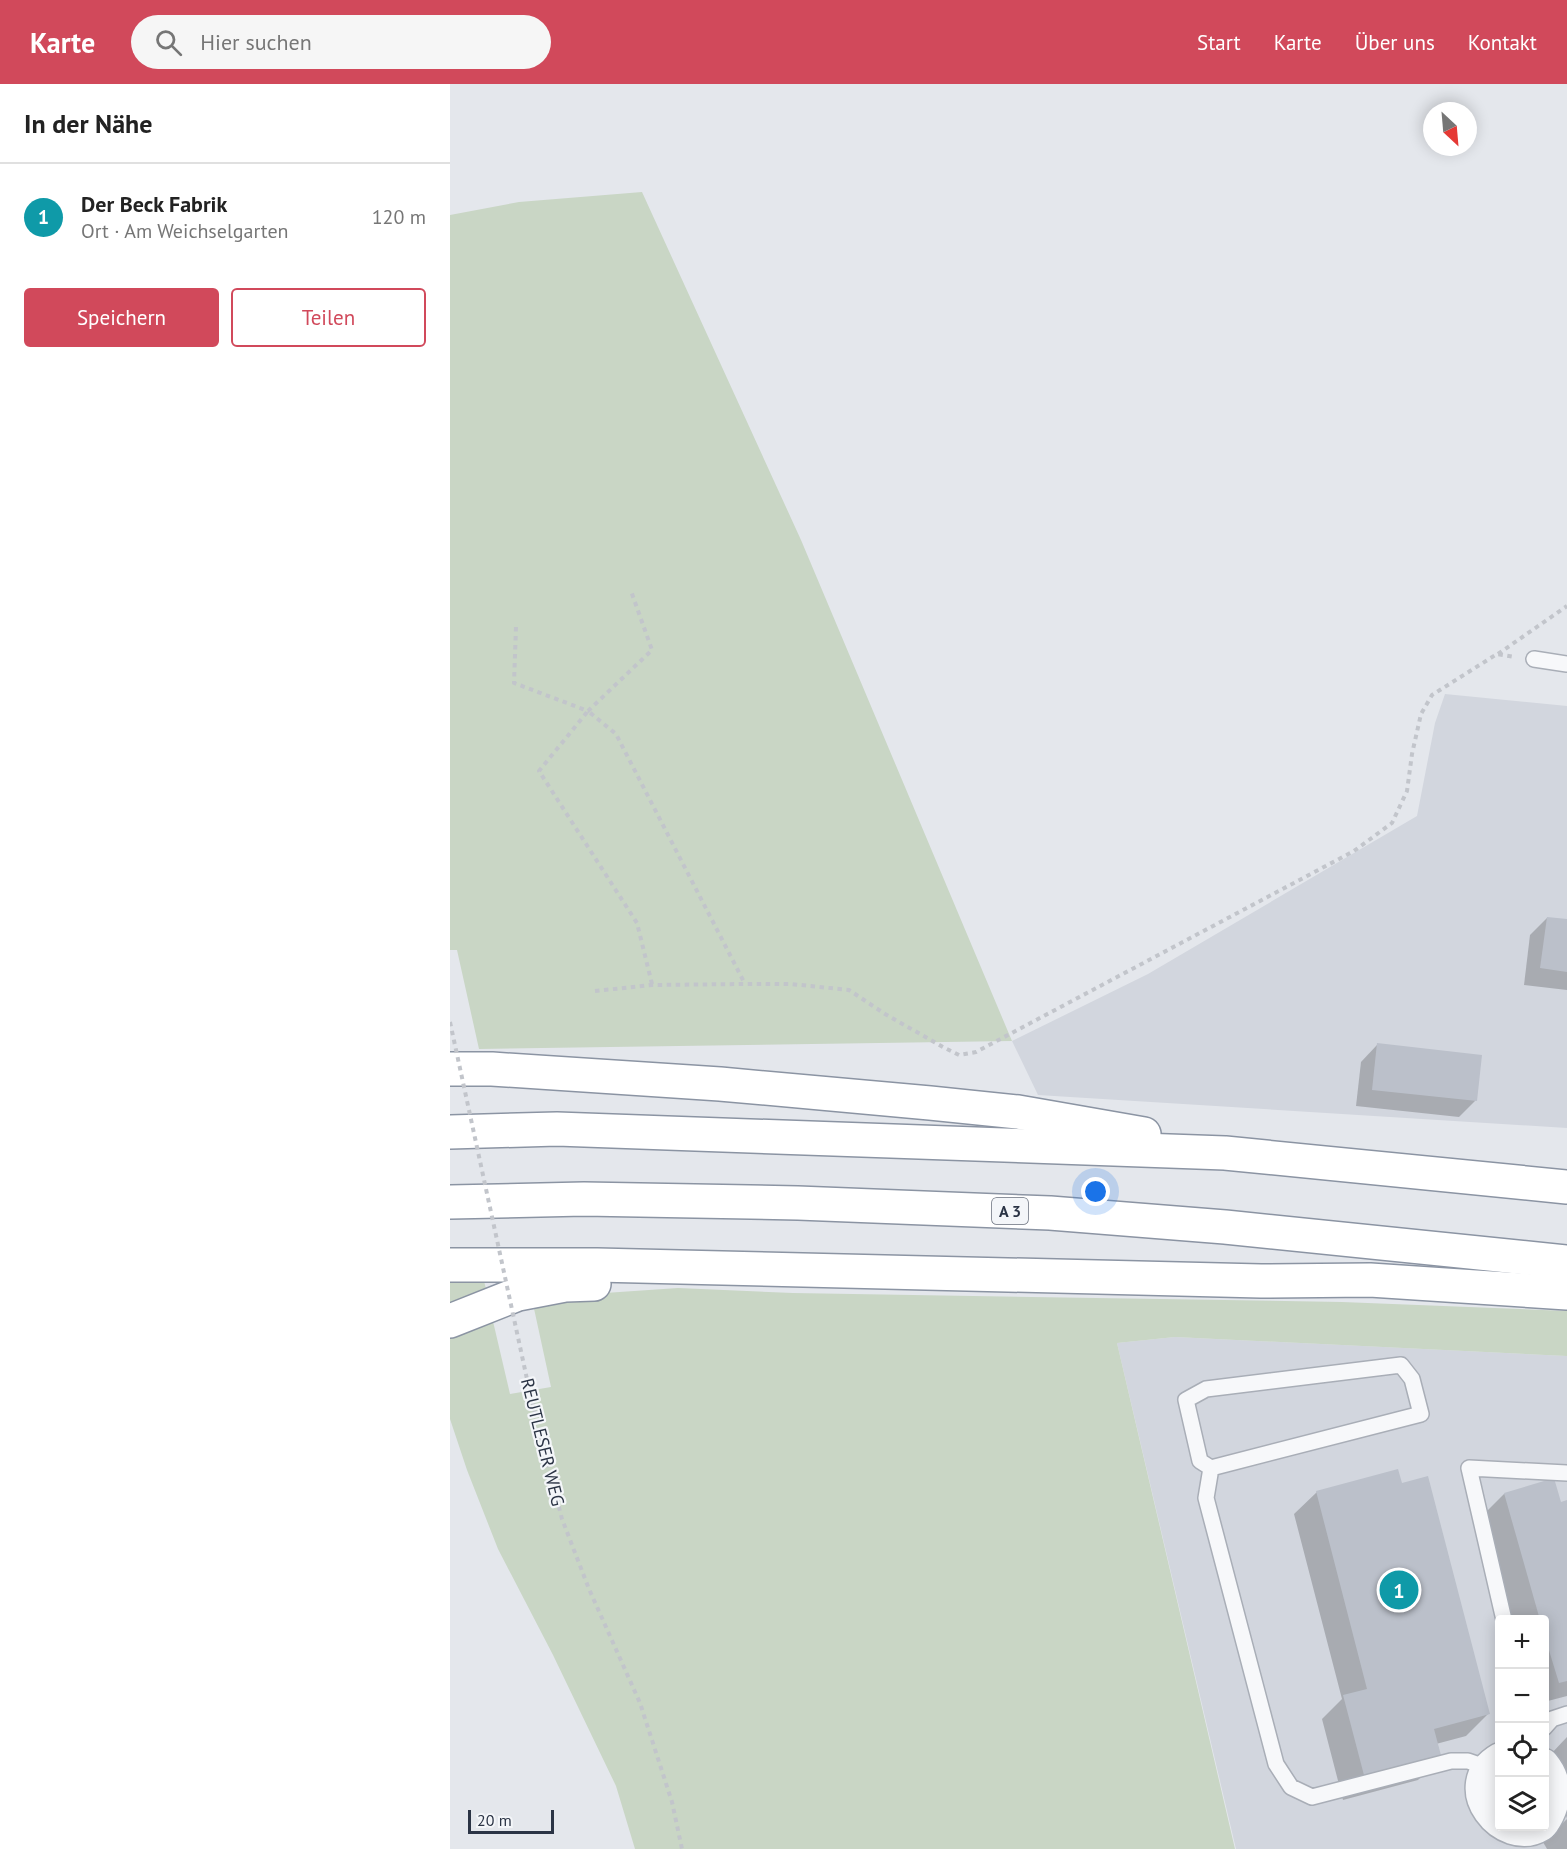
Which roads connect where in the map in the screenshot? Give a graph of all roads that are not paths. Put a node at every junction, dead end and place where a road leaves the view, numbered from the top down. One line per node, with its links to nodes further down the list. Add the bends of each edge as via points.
1 (1534, 659): 2 (lane)
2 (1567, 664)
3 (450, 1069): 5 (highway, via 720,1084 996,1110 1110,1127)
4 (450, 1132): 5 (highway, via 557,1129)
5 (1225, 1153): 6 (highway)
6 (1567, 1187)
7 (450, 1202): 8 (highway, A 3, via 584,1198 1050,1213)
8 (1567, 1262)
9 (450, 1265): 10 (highway)
10 (829, 1270): 11 (highway, via 1370,1281); 12 (highway, via 565,1285 518,1294)
11 (1567, 1293)
12 (450, 1320)
13 (1211, 1468): 13 (lane, via 1200,1461 1186,1400 1206,1389 1401,1365 1412,1379 1421,1414); 18 (lane, via 1206,1498 1276,1764 1291,1787 1312,1797 1451,1761)
14 (1567, 1473): 15 (lane, via 1469,1468)
15 (1503, 1615)
16 (1567, 1714): 17 (lane)
17 (1549, 1723)
18 (1494, 1763): 20 (street, via 1481,1779 1483,1806 1502,1830 1514,1836)
19 (1549, 1769): 20 (street, via 1555,1784 1554,1800 1551,1813)
20 (1536, 1833)

